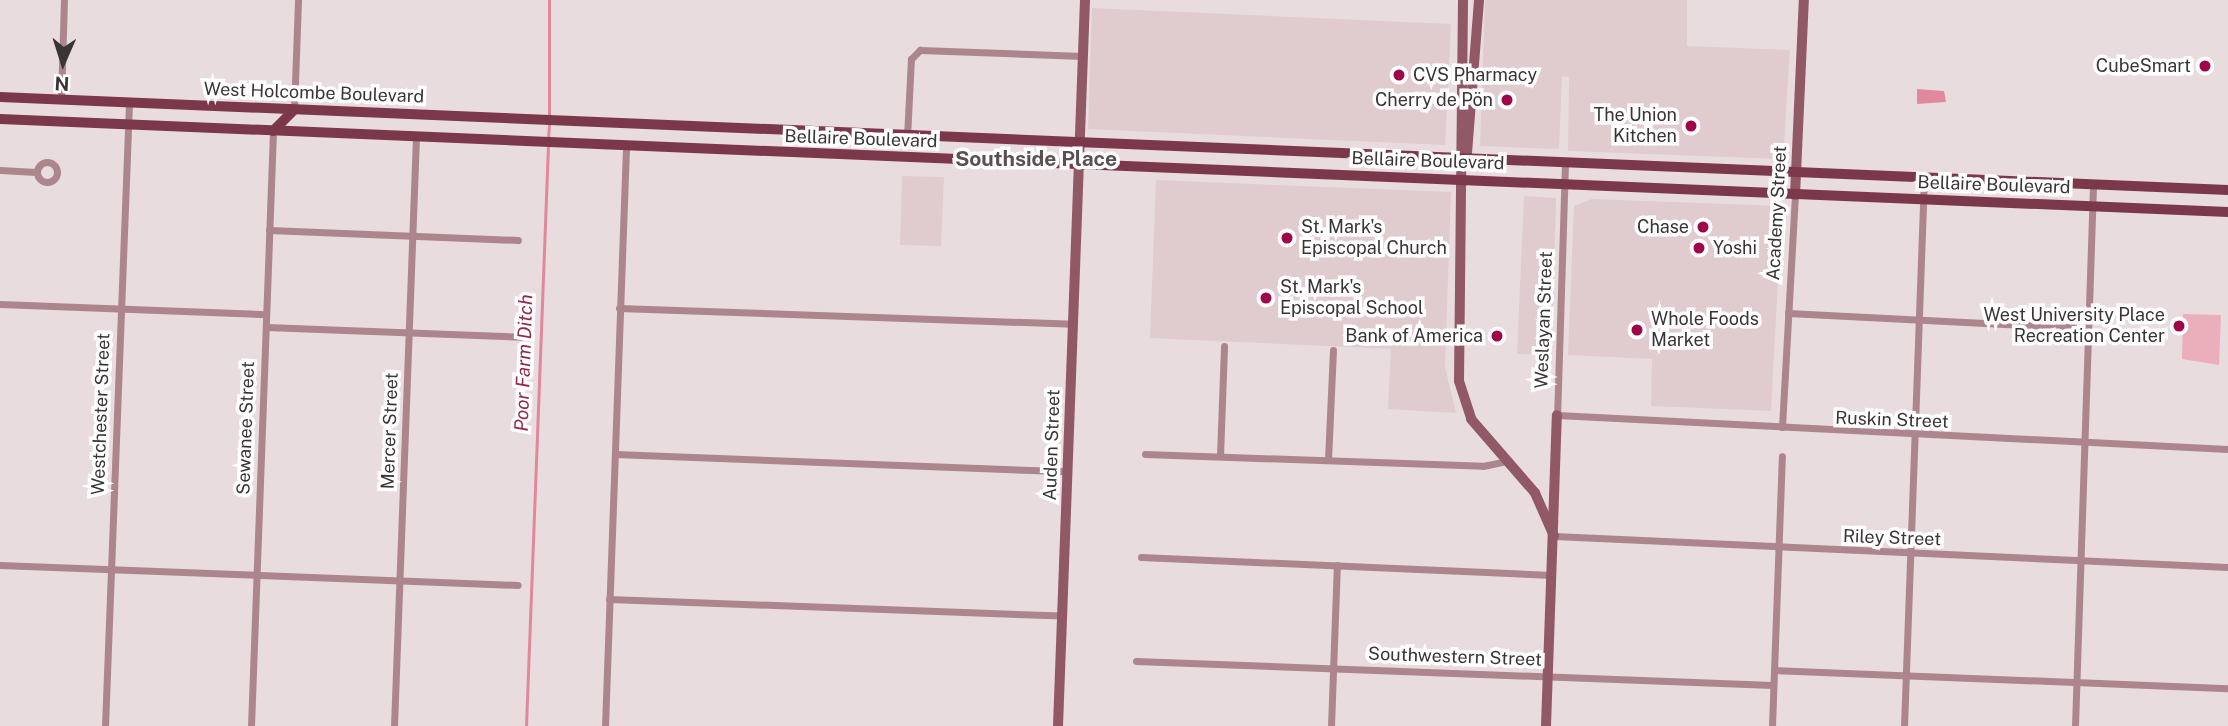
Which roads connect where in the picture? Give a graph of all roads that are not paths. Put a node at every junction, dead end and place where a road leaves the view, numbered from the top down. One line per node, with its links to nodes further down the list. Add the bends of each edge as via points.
1 (64, 0): 11 (street)
2 (298, 0): 13 (street)
3 (1085, 0): 9 (street, Auden Street)
4 (1463, 0): 7 (street)
5 (1479, 0): 8 (street)
6 (1804, 0): 36 (street, Academy Street)
7 (1461, 34): 8 (street); 30 (street)
8 (1478, 35): 30 (street)
9 (1083, 56): 22 (street, via 920,50 911,59); 24 (street, Auden Street)
10 (0, 97): 11 (main road, West Holcombe Boulevard)
11 (61, 100): 12 (main road, West Holcombe Boulevard); 16 (main road)
12 (129, 103): 13 (main road, West Holcombe Boulevard); 17 (street, Westchester Street)
13 (294, 110): 14 (main road, West Holcombe Boulevard); 20 (main road)
14 (408, 115): 18 (main road, West Holcombe Boulevard); 23 (main road)
15 (0, 119): 16 (main road)
16 (62, 122): 17 (main road)
17 (128, 124): 20 (main road); 51 (street, Westchester Street)
18 (627, 124): 19 (main road, Bellaire Boulevard); 25 (main road)
19 (738, 129): 21 (main road, Bellaire Boulevard); 27 (main road)
20 (273, 131): 23 (main road); 47 (street, Sewanee Street)
21 (871, 135): 22 (main road, Bellaire Boulevard); 29 (main road)
22 (907, 136): 24 (main road, Bellaire Boulevard)
23 (416, 138): 25 (main road); 48 (street, Mercer Street)
24 (1079, 144): 26 (main road, Bellaire Boulevard); 32 (street, Auden Street)
25 (626, 147): 27 (main road, Bellaire Boulevard); 52 (street)
26 (1227, 150): 28 (main road, Bellaire Boulevard); 34 (main road)
27 (738, 152): 29 (main road, Bellaire Boulevard)
28 (1366, 156): 30 (main road, Bellaire Boulevard); 37 (main road)
29 (870, 157): 32 (main road, Bellaire Boulevard)
30 (1465, 161): 31 (main road, Bellaire Boulevard); 39 (street)
31 (1565, 164): 36 (main road, Bellaire Boulevard); 40 (street, Weslayan Street)
32 (1078, 165): 34 (main road, Bellaire Boulevard); 56 (street, Auden Street)
33 (0, 170): 35 (street)
34 (1227, 171): 37 (main road, Bellaire Boulevard)
35 (36, 172)
36 (1796, 173): 38 (main road, Bellaire Boulevard); 43 (street, Academy Street)
37 (1365, 176): 39 (main road, Bellaire Boulevard)
38 (1924, 178): 41 (main road, Bellaire Boulevard); 44 (street)
39 (1464, 180): 40 (main road, Bellaire Boulevard); 73 (street, via 1459,381 1471,419)
40 (1565, 184): 43 (main road, Bellaire Boulevard); 63 (street, Weslayan Street)
41 (2093, 185): 42 (main road, Bellaire Boulevard); 45 (street)
42 (2226, 190): 46 (main road)
43 (1795, 195): 44 (main road, Bellaire Boulevard); 53 (street, Academy Street)
44 (1923, 199): 45 (main road, Bellaire Boulevard); 55 (street)
45 (2092, 207): 46 (main road, Bellaire Boulevard); 58 (street)
46 (2225, 212)
47 (269, 230): 48 (street); 54 (street, Sewanee Street)
48 (413, 236): 49 (street); 59 (street, Mercer Street)
49 (518, 240)
50 (0, 303): 51 (street)
51 (121, 308): 54 (street); 85 (street, Westchester Street)
52 (620, 308): 56 (street); 68 (street)
53 (1788, 313): 55 (street); 64 (street, Academy Street)
54 (266, 314): 57 (street, Sewanee Street)
55 (1919, 321): 58 (street); 65 (street)
56 (1073, 324): 74 (street, Auden Street)
57 (265, 327): 59 (street); 86 (street, Sewanee Street)
58 (2088, 328): 66 (street)
59 (409, 333): 60 (street); 88 (street, Mercer Street)
60 (523, 337)
61 (1224, 346): 70 (street)
62 (1333, 350): 72 (street)
63 (1557, 415): 64 (street, Ruskin Street); 75 (street, Weslayan Street)
64 (1782, 427): 65 (street, Ruskin Street)
65 (1914, 437): 66 (street, Ruskin Street); 79 (street)
66 (2084, 443): 67 (street, Ruskin Street); 81 (street)
67 (2228, 449)
68 (615, 454): 74 (street); 90 (street)
69 (1145, 454): 70 (street)
70 (1220, 456): 72 (street)
71 (1782, 456): 78 (street)
72 (1328, 460): 73 (street)
73 (1507, 461): 76 (street)
74 (1067, 471): 91 (street, Auden Street)
75 (1555, 477): 76 (street); 77 (street, Weslayan Street)
76 (1535, 493): 77 (street)
77 (1554, 536): 78 (street, Riley Street); 87 (street, Weslayan Street)
78 (1779, 547): 79 (street, Riley Street); 94 (street)
79 (1910, 555): 81 (street, Riley Street); 95 (street)
80 (1141, 557): 83 (street)
81 (2080, 561): 84 (street, Riley Street); 97 (street)
82 (0, 565): 85 (street)
83 (1337, 565): 87 (street); 93 (street)
84 (2228, 567)
85 (111, 569): 86 (street); 100 (street, Westchester Street)
86 (256, 575): 88 (street); 101 (street, Sewanee Street)
87 (1552, 575): 96 (street, Weslayan Street)
88 (400, 580): 89 (street); 102 (street, Mercer Street)
89 (518, 585)
90 (610, 599): 91 (street); 103 (street)
91 (1062, 616): 104 (street, Auden Street)
92 (1136, 662): 93 (street, Southwestern Street)
93 (1334, 668): 96 (street, Southwestern Street); 105 (street)
94 (1774, 670): 95 (street); 98 (street)
95 (1906, 675): 97 (street); 108 (street)
96 (1547, 676): 98 (street, Southwestern Street); 106 (street, Weslayan Street)
97 (2076, 682): 99 (street); 109 (street)
98 (1773, 685): 107 (street)
99 (2228, 688)
100 (106, 726)
101 (251, 726)
102 (394, 726)
103 (605, 726)
104 (1058, 726)
105 (1331, 726)
106 (1546, 726)
107 (1772, 726)
108 (1904, 726)
109 (2075, 726)

